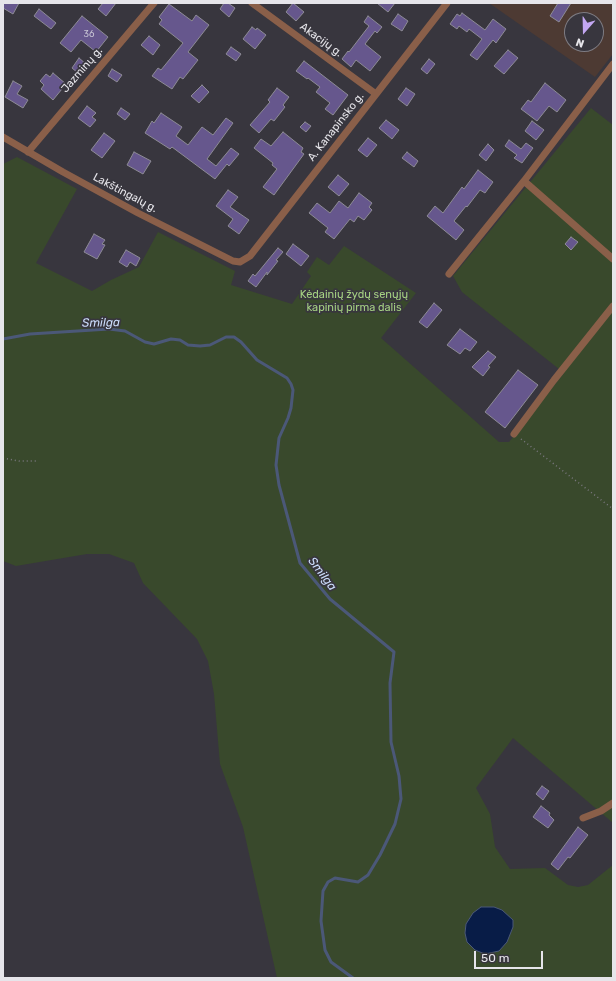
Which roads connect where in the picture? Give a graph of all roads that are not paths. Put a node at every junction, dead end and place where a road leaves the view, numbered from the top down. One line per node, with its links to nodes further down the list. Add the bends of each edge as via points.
1 (154, 3): 7 (street, Jazminų g.)
2 (252, 3): 5 (street, Akacijų g.)
3 (447, 3): 5 (street, A. Kanapinsko g.)
4 (613, 64): 8 (street)
5 (376, 94): 10 (street, A. Kanapinsko g., via 250,256)
6 (3, 136): 7 (street, Lakštingalų g.)
7 (28, 152): 10 (street, Lakštingalų g., via 138,212 233,261)
8 (524, 181): 9 (street); 11 (street)
9 (613, 259)
10 (240, 262)
11 (449, 274)
12 (613, 306): 13 (street)
13 (514, 434)
14 (613, 803): 15 (street)
15 (584, 818)

